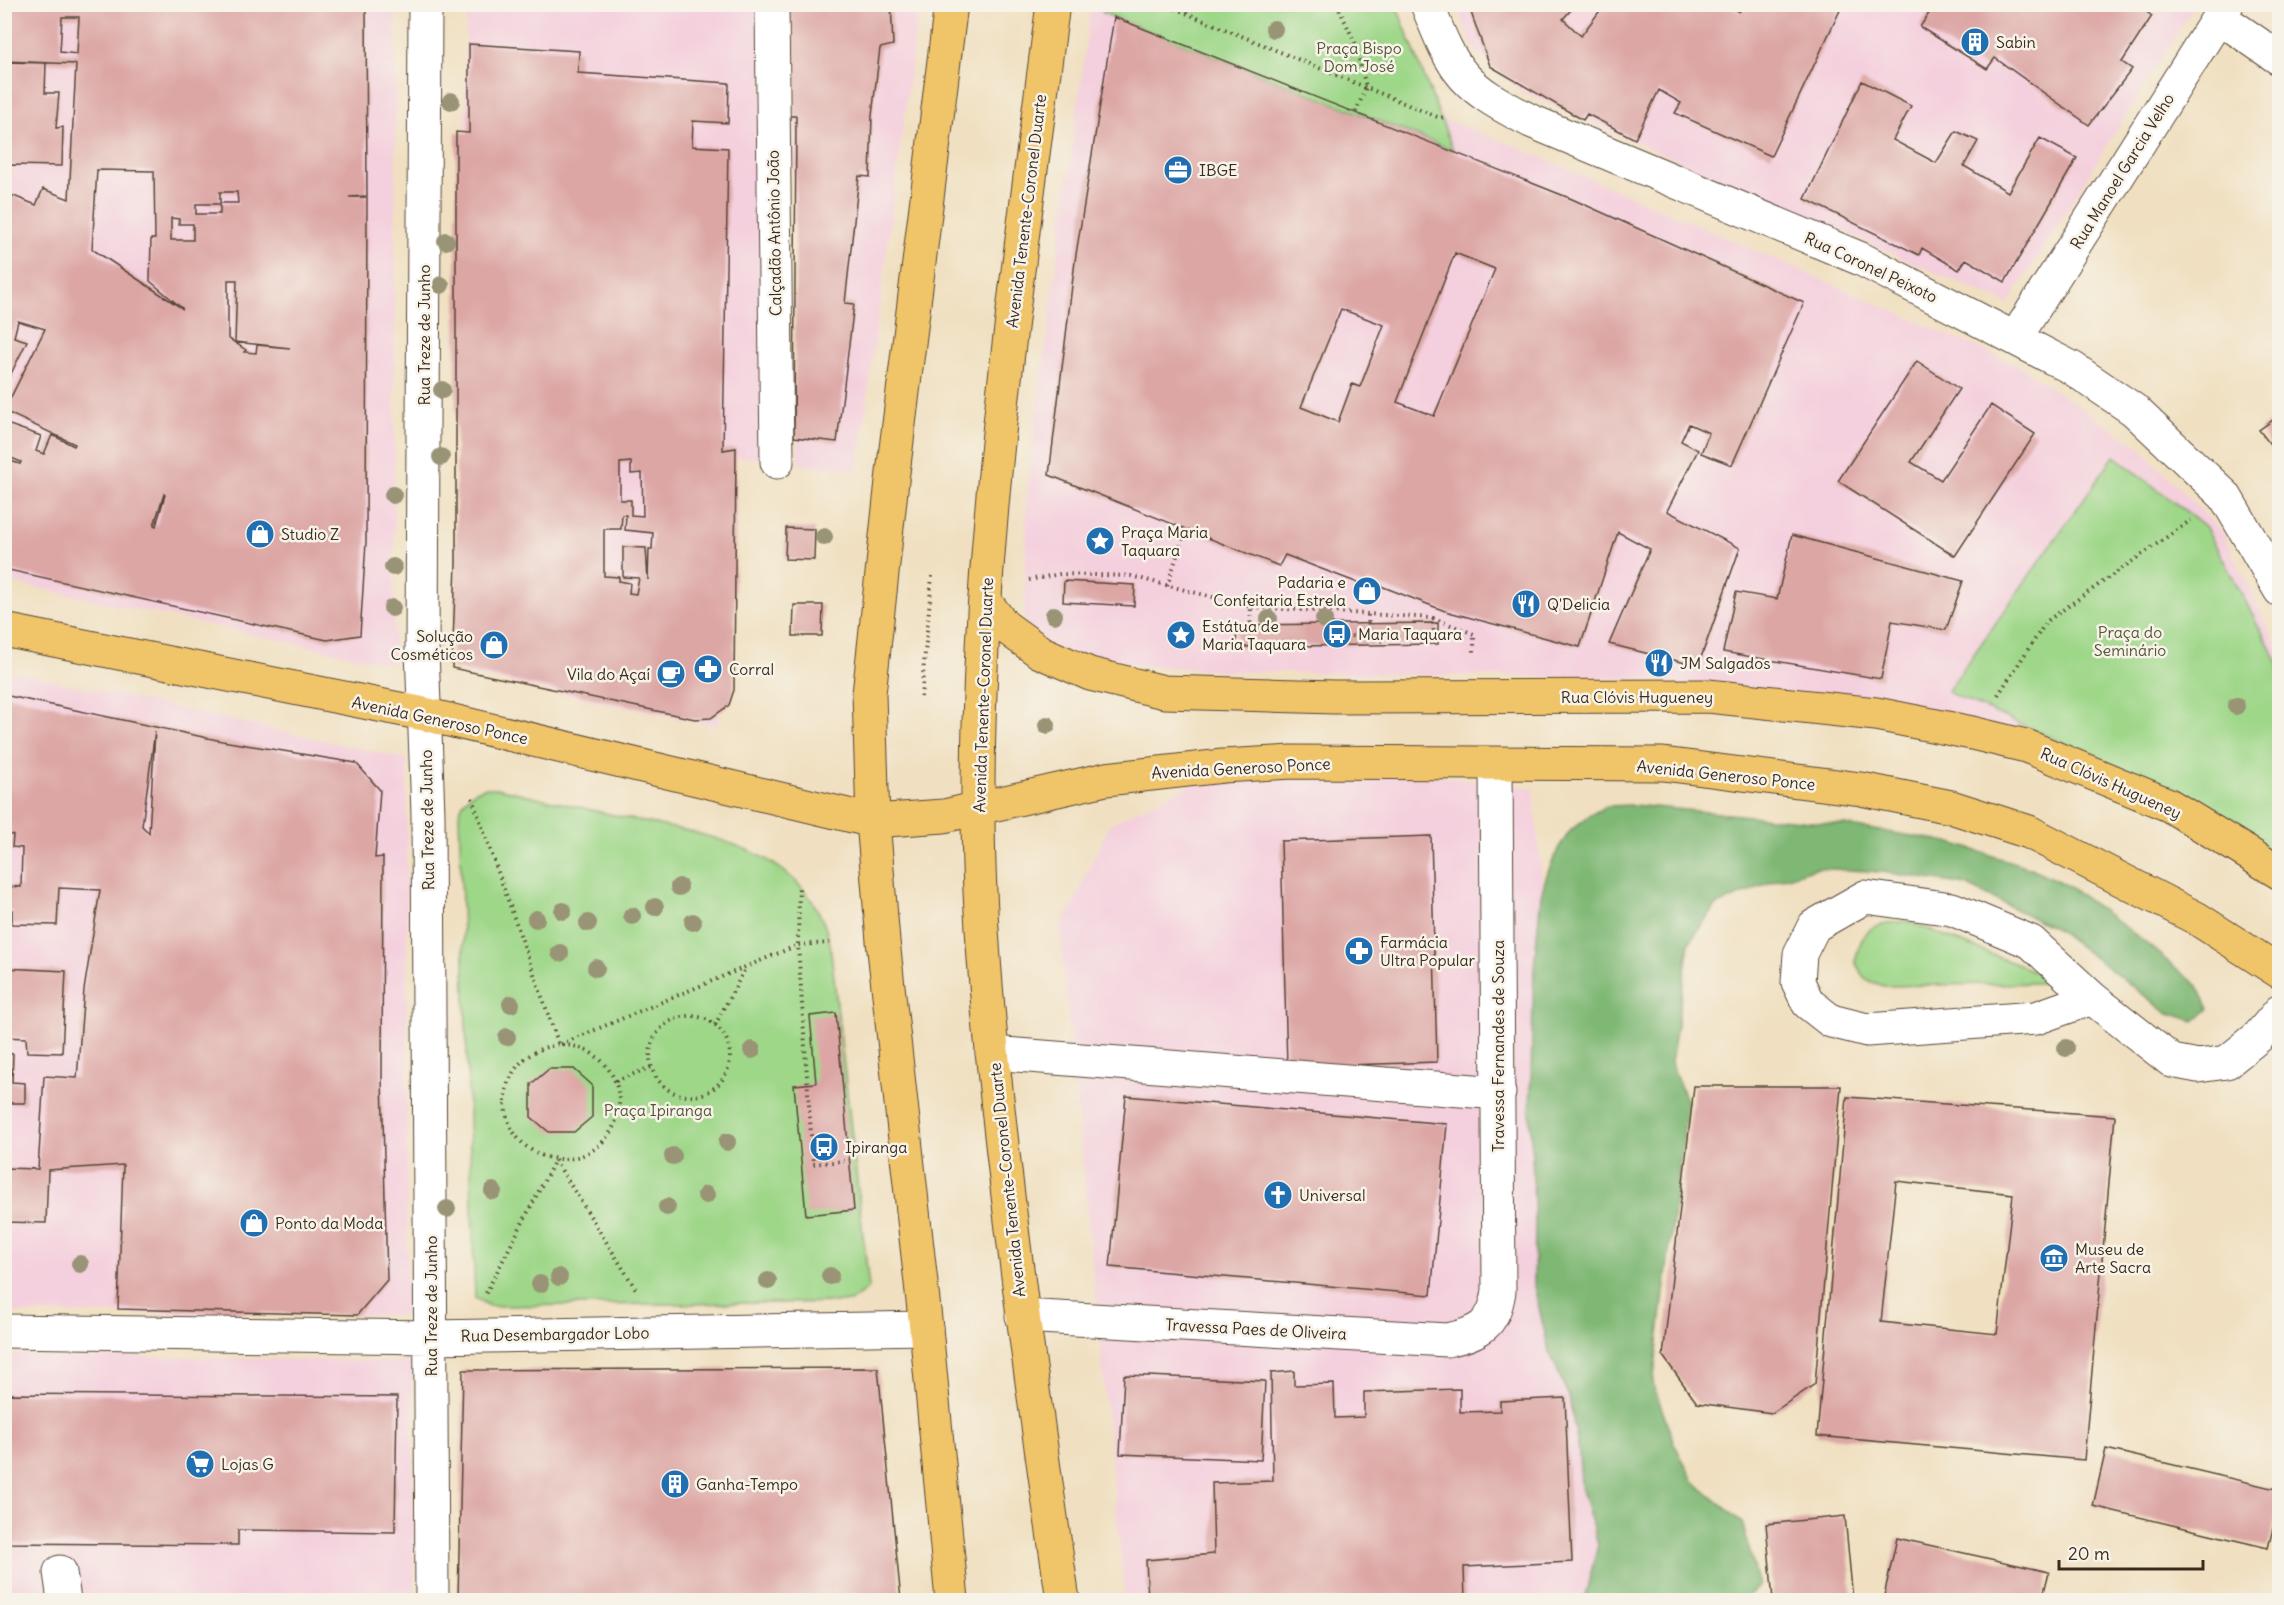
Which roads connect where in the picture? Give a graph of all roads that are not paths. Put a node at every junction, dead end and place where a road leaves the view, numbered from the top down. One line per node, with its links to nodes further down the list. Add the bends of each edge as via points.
1 (425, 4): 13 (street, Rua Treze de Junho)
2 (772, 4): 9 (street, Calçadão Antônio João)
3 (951, 4): 16 (main road, via 869,694)
4 (1053, 4): 11 (main road, Avenida Tenente-Coronel Duarte, via 999,415)
5 (1427, 4): 8 (street, Rua Coronel Peixoto, via 1446,53 1463,78 1490,100 1531,121 1861,259)
6 (2223, 10): 7 (street); 8 (street, Rua Manoel Garcia Velho)
7 (2280, 59)
8 (2016, 337): 10 (street, Rua Coronel Peixoto, via 2072,368 2134,410 2225,496)
9 (777, 462)
10 (2280, 590)
11 (986, 603): 15 (main road, Avenida Tenente-Coronel Duarte, via 980,671); 17 (main road, Rua Clóvis Hugueney, via 1004,626 1040,652 1090,674 1164,692 1335,697 1708,696 1876,714 1972,733 2026,746 2169,805)
12 (4, 630): 13 (main road, Avenida Generoso Ponce)
13 (424, 714): 16 (main road, Avenida Generoso Ponce); 27 (street, Rua Treze de Junho)
14 (1496, 764): 15 (main road, Avenida Generoso Ponce, via 1280,762 1161,771 1060,788); 18 (main road, Avenida Generoso Ponce, via 1663,764 1861,789 1951,807 2029,832 2108,871 2196,918); 22 (street, Travessa Fernandes de Souza)
15 (978, 809): 16 (main road, Avenida Generoso Ponce, via 913,820); 21 (main road, Avenida Tenente-Coronel Duarte, via 982,935)
16 (873, 821): 25 (main road)
17 (2280, 873)
18 (2280, 972)
19 (2092, 998): 19 (street, via 2031,942 1952,909 1865,897 1814,926 1800,954 1798,982 1808,1004 1831,1021 1867,1030 2036,1017); 20 (street, via 2172,1061 2198,1066 2227,1062 2258,1037)
20 (2280, 1011)
21 (992, 1053): 22 (street); 23 (main road, Avenida Tenente-Coronel Duarte)
22 (1499, 1093): 24 (street, Travessa Fernandes de Souza, via 1499,1291 1496,1311)
23 (1022, 1316): 24 (street, Travessa Paes de Oliveira, via 1447,1340 1470,1335); 30 (main road, Avenida Tenente-Coronel Duarte)
24 (1486, 1325)
25 (926, 1328): 27 (street, Rua Desembargador Lobo); 29 (main road)
26 (4, 1331): 27 (street, Rua Desembargador Lobo)
27 (431, 1337): 28 (street, Rua Treze de Junho)
28 (432, 1600)
29 (952, 1600)
30 (1063, 1600)

